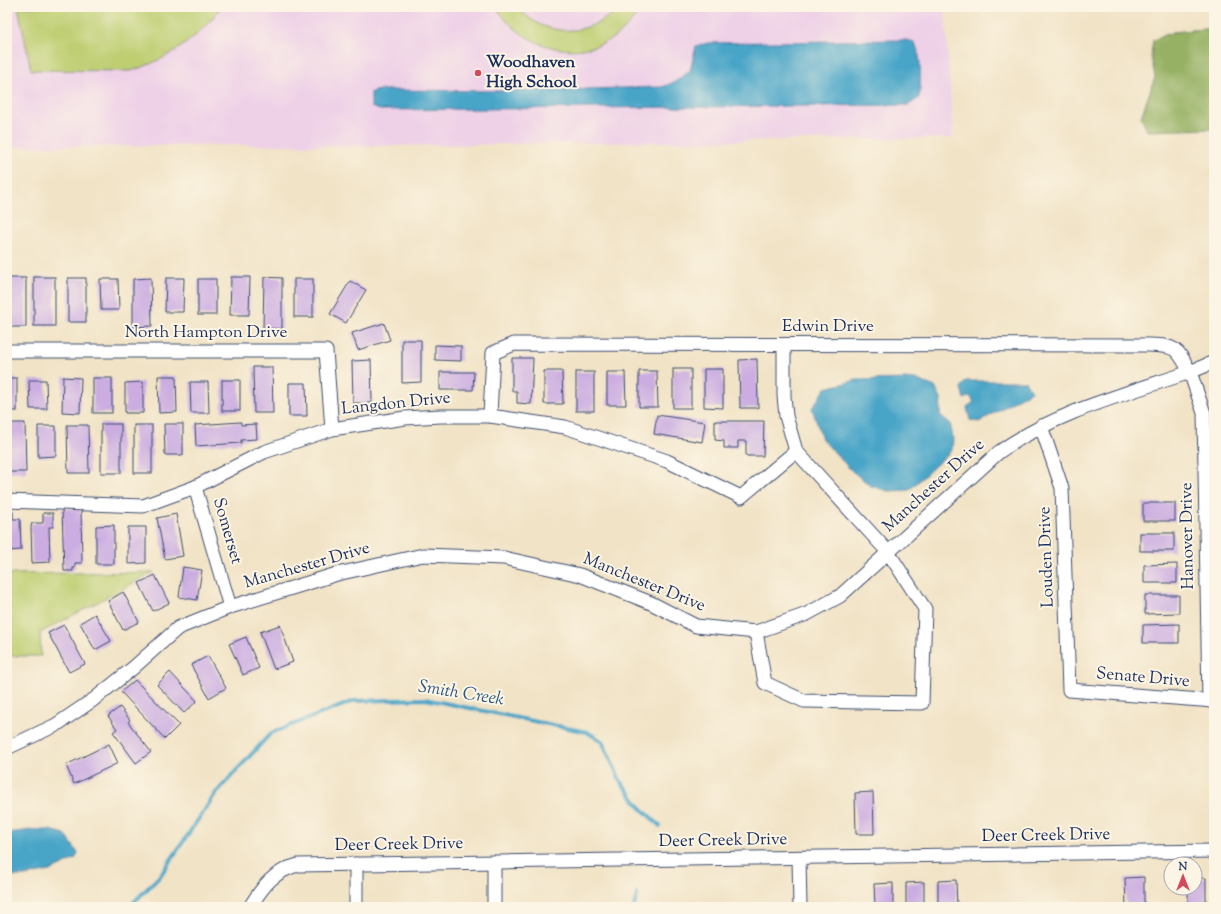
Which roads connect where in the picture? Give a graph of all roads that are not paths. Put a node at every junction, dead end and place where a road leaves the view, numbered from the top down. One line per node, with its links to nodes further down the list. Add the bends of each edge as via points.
1 (784, 345): 4 (street, Edwin Drive, via 1165,346 1179,352); 5 (street, Edwin Drive, via 514,344 493,353); 8 (street, via 786,416)
2 (7, 351): 7 (street, North Hampton Drive, via 326,351)
3 (1214, 362): 4 (street)
4 (1190, 372): 6 (street, Manchester Drive); 15 (street, Hanover Drive, via 1204,413)
5 (490, 416): 7 (street, Langdon Drive, via 405,418); 8 (street, Langdon Drive, via 572,430 667,461 741,497)
6 (1041, 426): 11 (street, Manchester Drive, via 999,452); 14 (street, Louden Drive, via 1062,488)
7 (332, 429): 9 (street, Langdon Drive, via 264,452)
8 (796, 451): 11 (street)
9 (195, 487): 10 (street, Langdon Drive, via 143,506); 12 (street, Somerset)
10 (7, 501)
11 (888, 552): 13 (street, Manchester Drive, via 840,596 807,614); 13 (street, via 925,609 922,703 804,702 765,683)
12 (230, 607): 13 (street, Manchester Drive, via 336,574 422,555 504,558 580,575 651,603 696,626); 16 (street, Manchester Drive, via 178,628 93,700 56,725)
13 (756, 632)
14 (1069, 690): 15 (street, Senate Drive)
15 (1211, 702)
16 (7, 748)
17 (1214, 851): 18 (street, Deer Creek Drive)
18 (799, 858): 19 (street, Deer Creek Drive); 24 (street)
19 (494, 862): 20 (street, Deer Creek Drive); 23 (street)
20 (356, 864): 21 (street, Deer Creek Drive, via 298,865 287,868 267,881); 22 (street)
21 (250, 907)
22 (356, 907)
23 (494, 907)
24 (800, 907)

